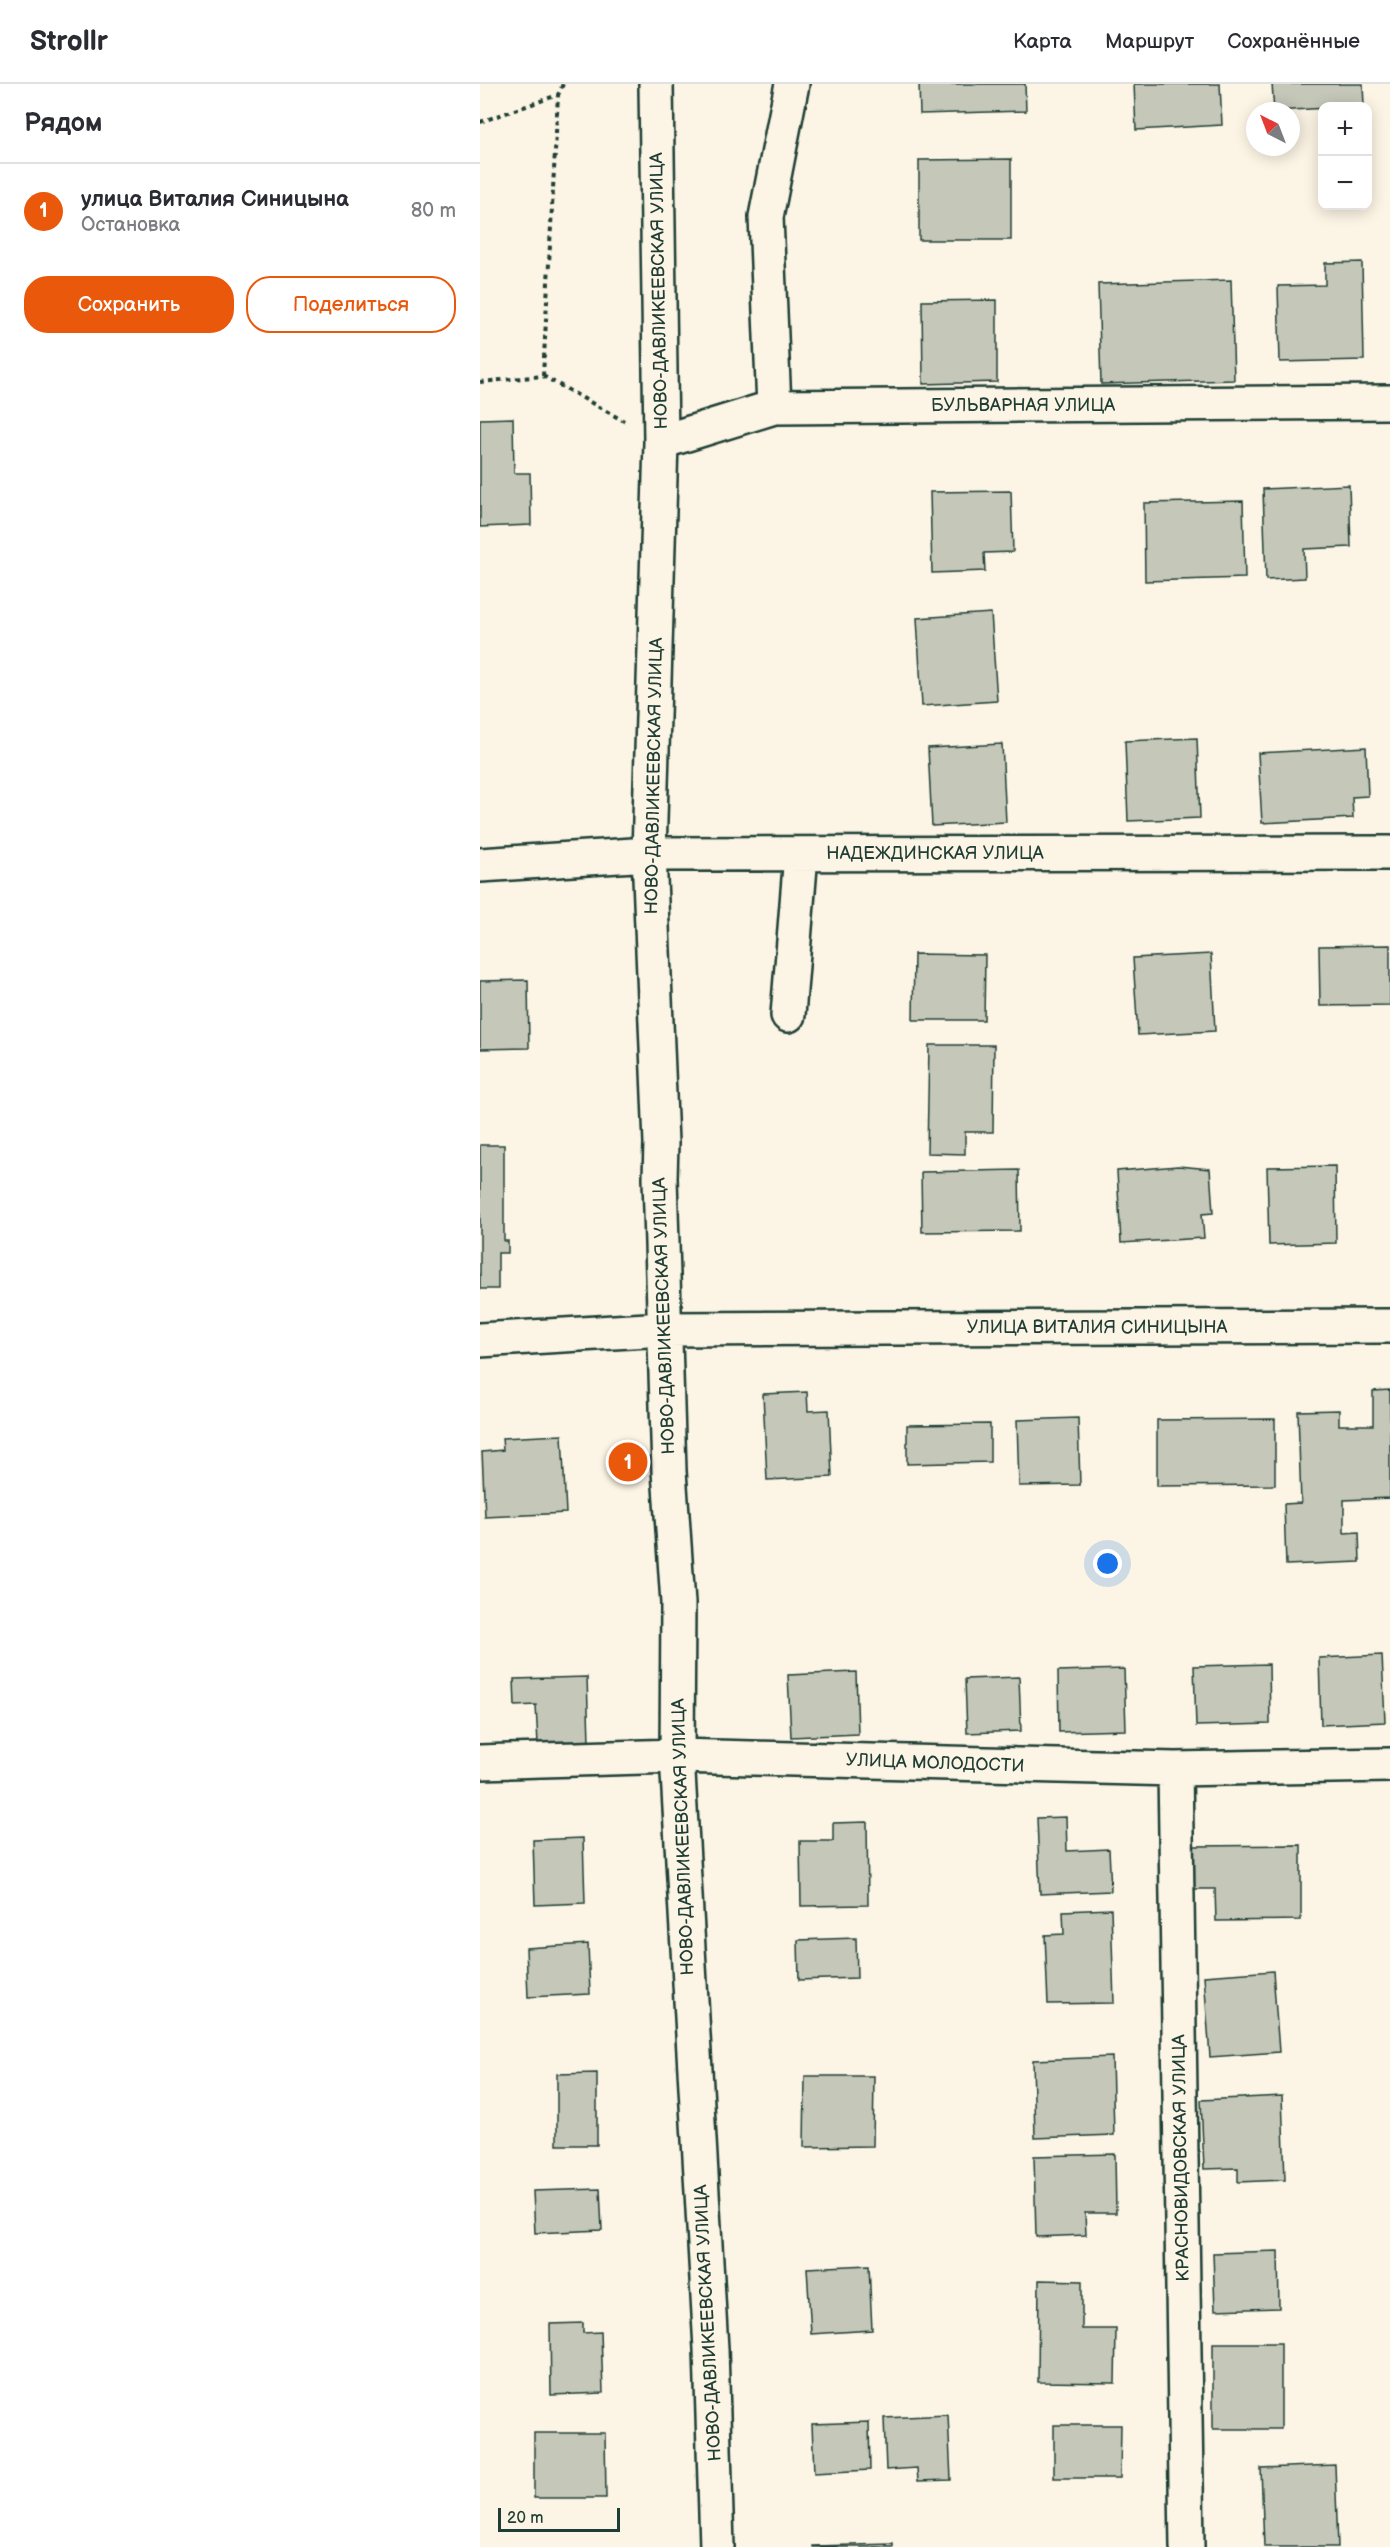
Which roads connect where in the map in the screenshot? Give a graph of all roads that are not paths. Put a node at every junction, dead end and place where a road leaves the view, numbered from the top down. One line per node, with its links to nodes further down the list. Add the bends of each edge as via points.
1 (656, 84): 5 (street, НОВО-ДАВЛИКЕЕВСКАЯ УЛИЦА)
2 (792, 84): 4 (street, via 766,217)
3 (1390, 402): 4 (street, БУЛЬВАРНАЯ УЛИЦА)
4 (774, 407): 5 (street, БУЛЬВАРНАЯ УЛИЦА)
5 (661, 442): 7 (street, НОВО-ДАВЛИКЕЕВСКАЯ УЛИЦА)
6 (1390, 853): 8 (street, НАДЕЖДИНСКАЯ УЛИЦА)
7 (649, 854): 8 (street, НАДЕЖДИНСКАЯ УЛИЦА); 9 (street, НАДЕЖДИНСКАЯ УЛИЦА); 12 (street, НОВО-ДАВЛИКЕЕВСКАЯ УЛИЦА)
8 (801, 854): 10 (street)
9 (480, 865)
10 (788, 1015)
11 (1390, 1326): 12 (street, УЛИЦА ВИТАЛИЯ СИНИЦЫНА)
12 (664, 1329): 13 (street, УЛИЦА ВИТАЛИЯ СИНИЦЫНА); 14 (street, НОВО-ДАВЛИКЕЕВСКАЯ УЛИЦА, via 678,1603)
13 (480, 1340)
14 (676, 1755): 15 (street, УЛИЦА МОЛОДОСТИ); 17 (street, УЛИЦА МОЛОДОСТИ); 18 (street, НОВО-ДАВЛИКЕЕВСКАЯ УЛИЦА, via 711,2349)
15 (480, 1762)
16 (1390, 1765): 17 (street, УЛИЦА МОЛОДОСТИ)
17 (1175, 1769): 19 (street, КРАСНОВИДОВСКАЯ УЛИЦА)
18 (717, 2547)
19 (1187, 2547)

